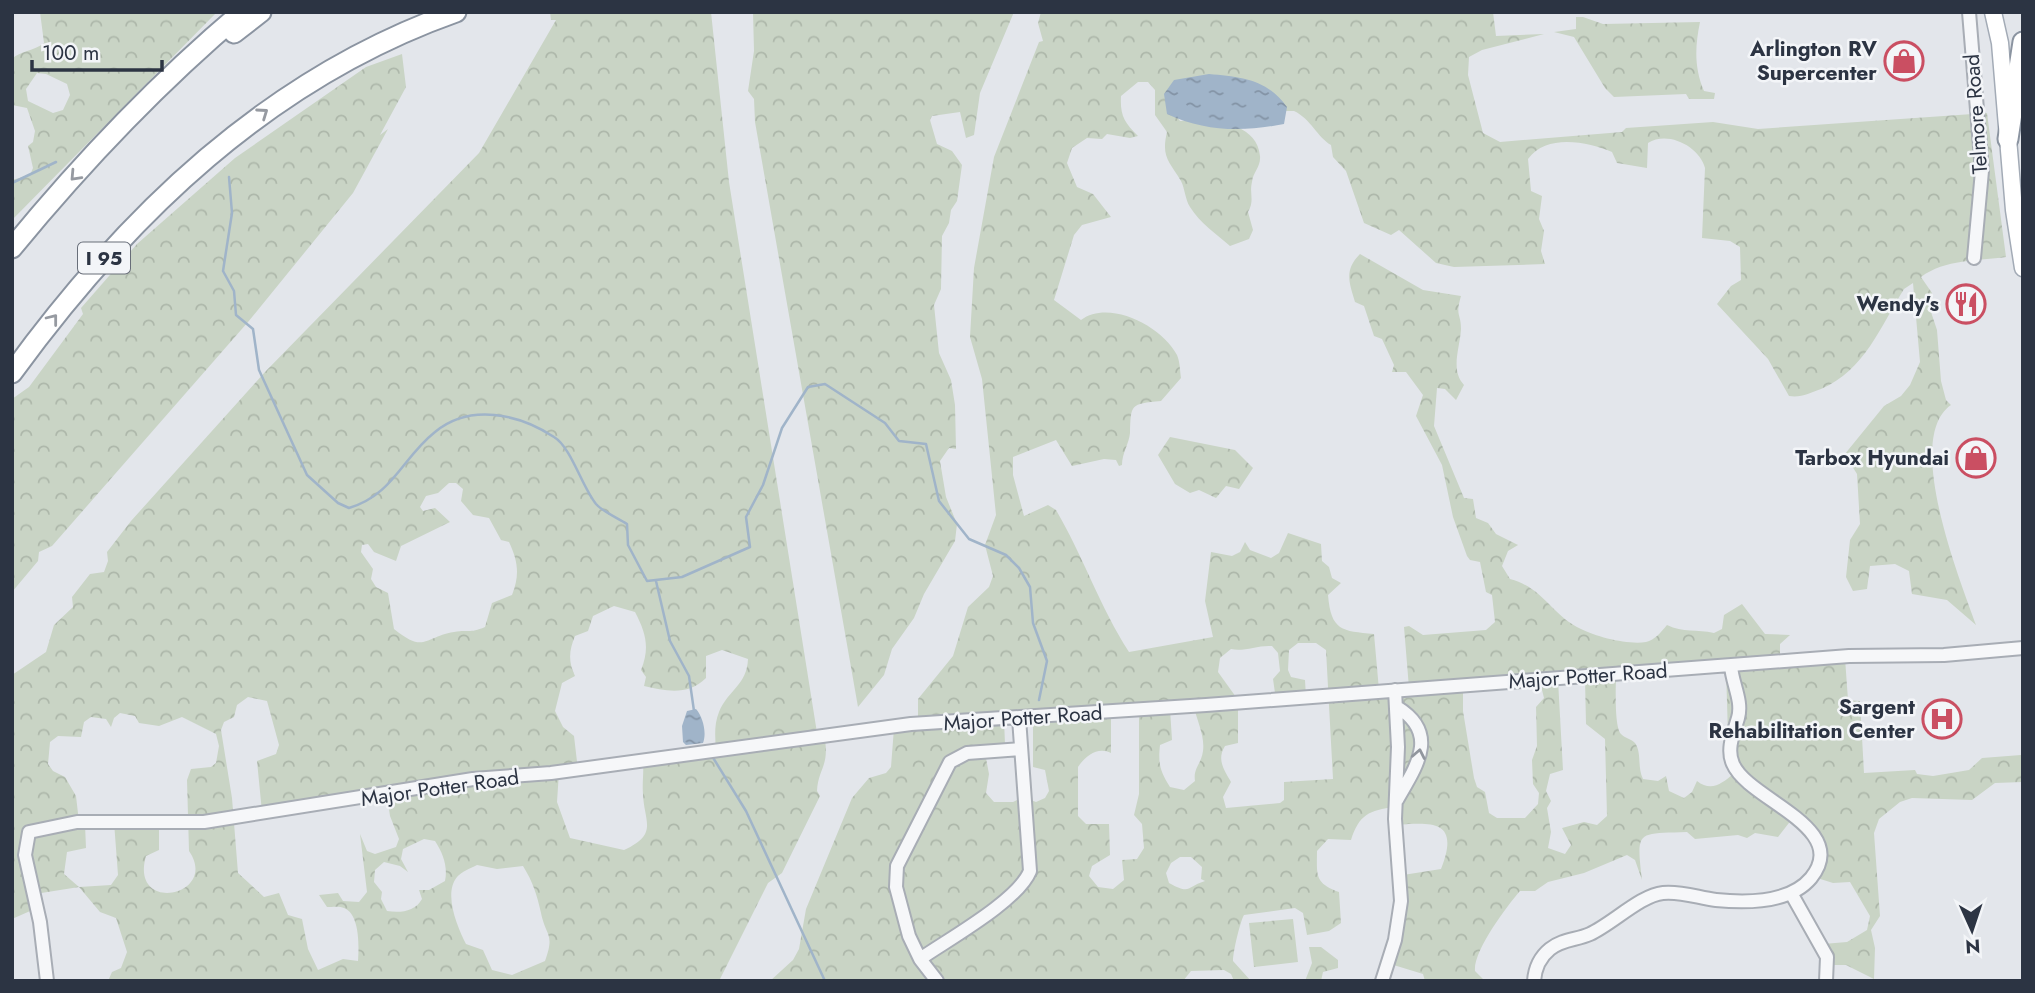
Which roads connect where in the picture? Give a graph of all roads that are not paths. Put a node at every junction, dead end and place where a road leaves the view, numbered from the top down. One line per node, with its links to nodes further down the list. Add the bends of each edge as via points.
1 (242, 12): 9 (highway)
2 (261, 12): 9 (highway)
3 (456, 12): 14 (highway, I 95, one-way to 3, via 120,241 209,155 266,111 337,67)
4 (1969, 12): 12 (street, Telmore Road, via 1982,171)
5 (1993, 12): 8 (main road)
6 (2002, 12): 8 (main road)
7 (2023, 42): 10 (highway)
8 (2000, 43): 10 (main road)
9 (123, 127): 11 (highway, one-way to 11)
10 (2008, 139): 13 (main road)
11 (12, 248)
12 (1974, 258)
13 (2022, 261)
14 (12, 373)
15 (2023, 648): 16 (street, Major Potter Road)
16 (1731, 666): 17 (street, Major Potter Road); 22 (street, via 1728,693 1734,767 1754,788 1805,824 1816,839 1819,860 1815,871)
17 (1395, 690): 18 (street); 19 (street, Major Potter Road)
18 (1397, 708): 21 (street); 21 (street, one-way to 18, via 1414,772 1421,742 1415,721)
19 (1019, 718): 20 (street); 24 (street, Major Potter Road, via 911,724 551,773 473,779 204,822 77,822 29,832 25,855)
20 (1021, 749): 23 (street, via 1030,871 1026,880 993,909); 23 (street, via 967,753 950,762 918,819 897,866 896,887)
21 (1395, 804): 26 (street, via 1401,901)
22 (1791, 893): 27 (street, via 1741,901 1657,894 1587,936 1555,945 1539,961); 28 (street, via 1827,957)
23 (920, 959): 25 (street)
24 (47, 981)
25 (937, 981)
26 (1382, 981)
27 (1534, 981)
28 (1826, 981)

